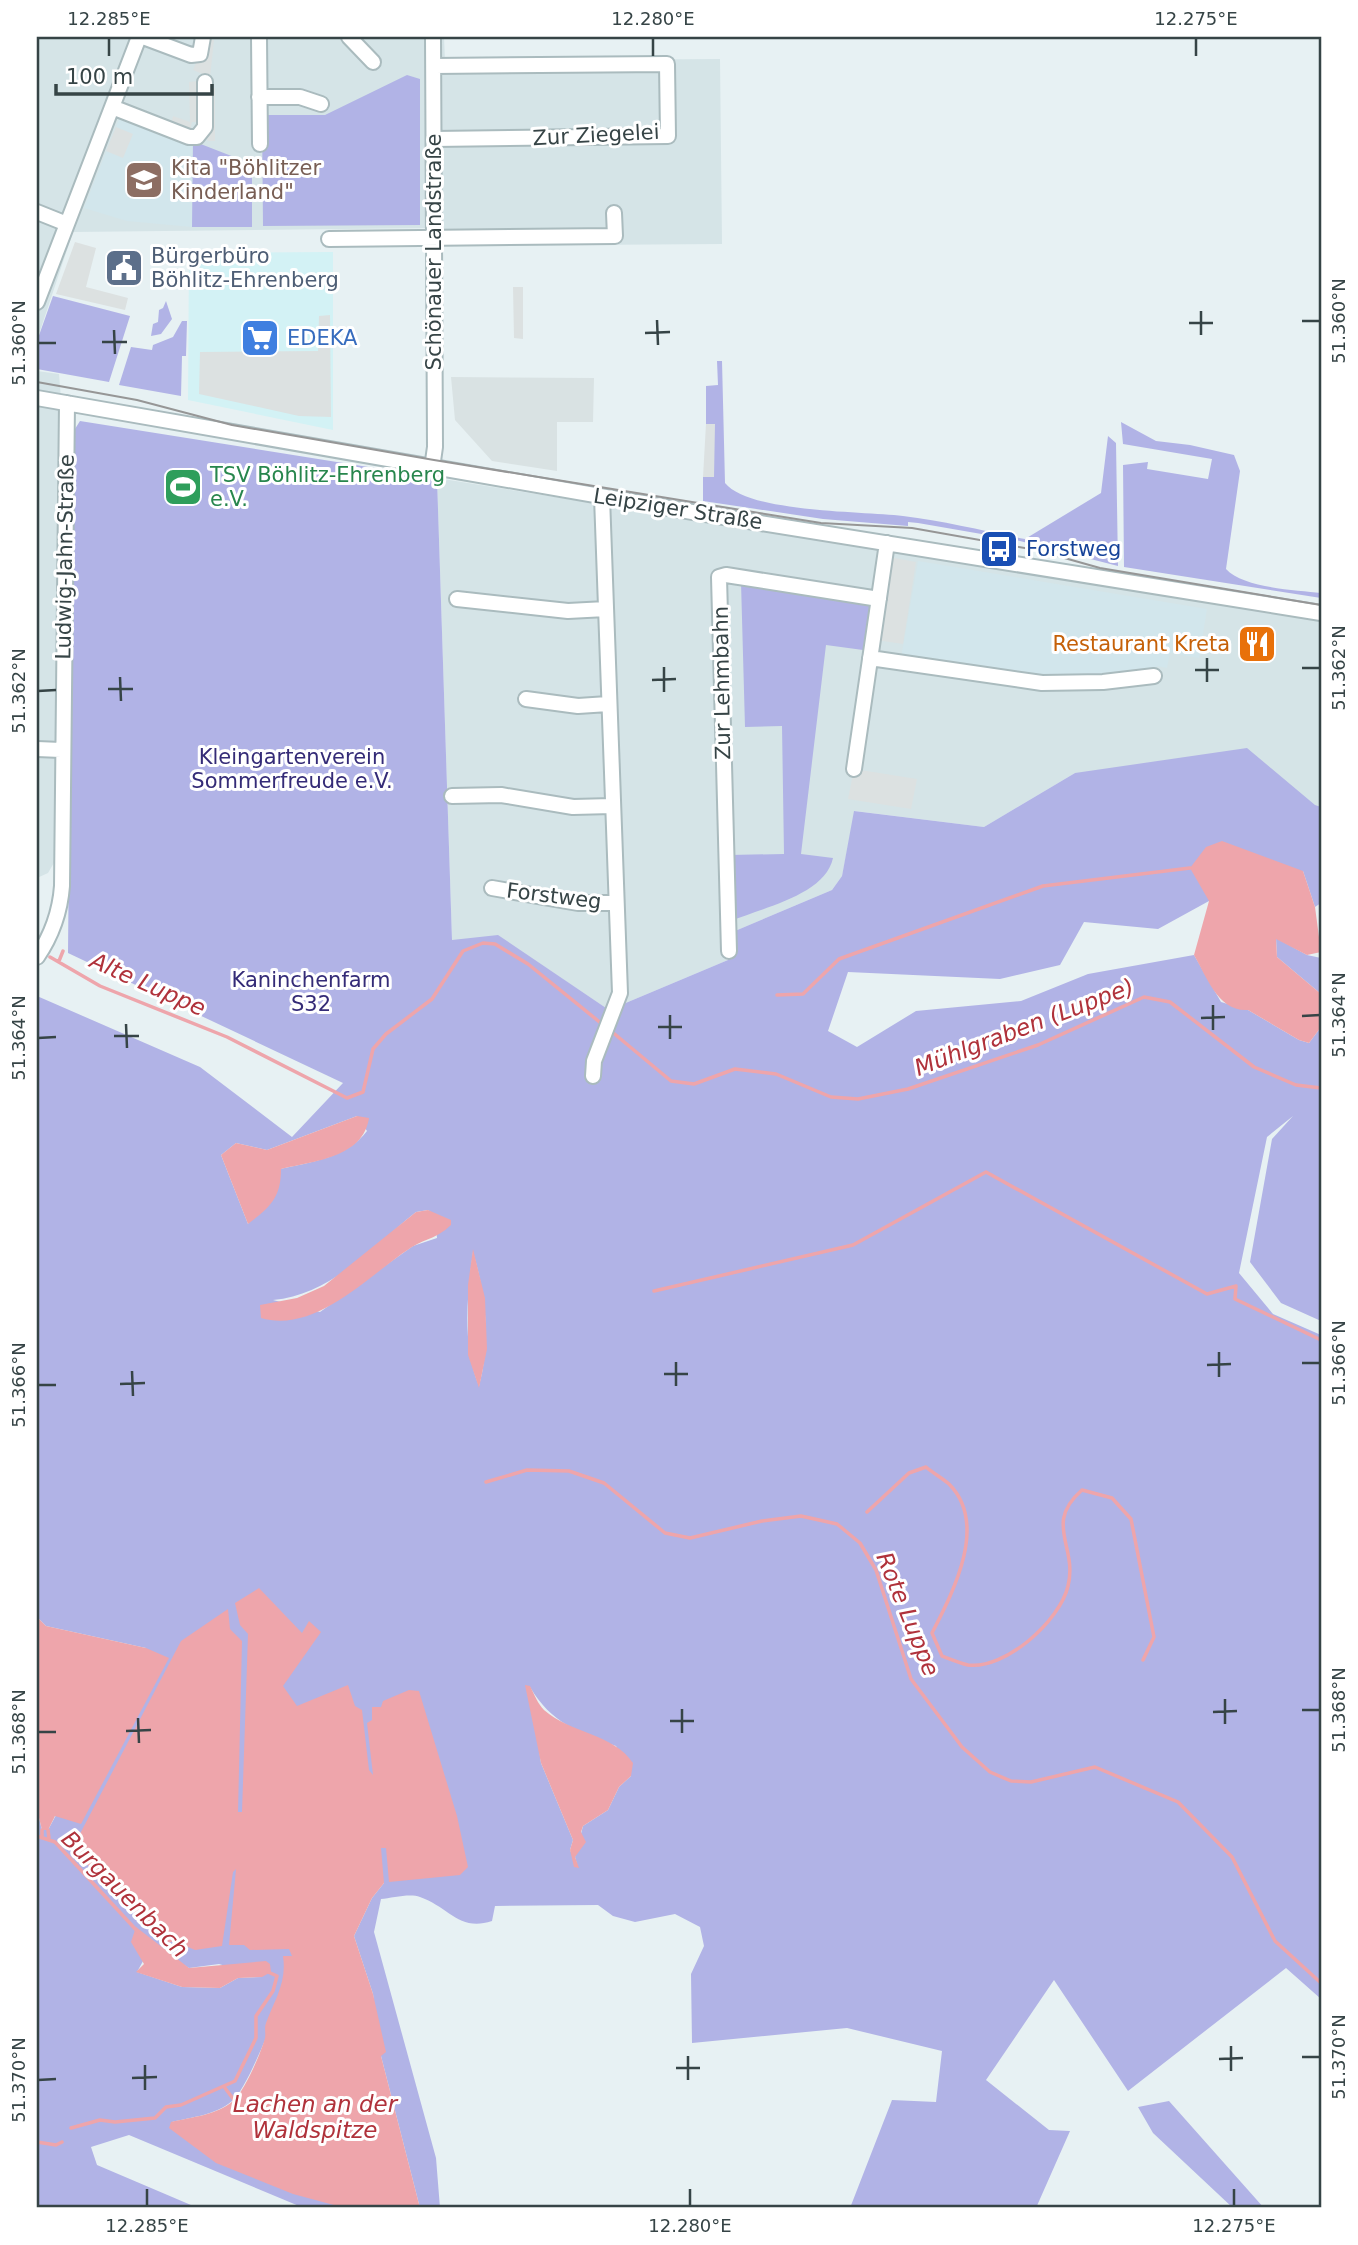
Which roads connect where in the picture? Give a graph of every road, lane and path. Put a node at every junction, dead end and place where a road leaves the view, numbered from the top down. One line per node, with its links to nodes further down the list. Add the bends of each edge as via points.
1 (141, 37): 2 (street, via 191,55 200,54); 11 (street)
2 (203, 37)
3 (259, 37): 9 (street)
4 (349, 37): 6 (street)
5 (433, 37): 7 (street, Schönauer Landstraße)
6 (373, 62)
7 (433, 66): 12 (street, Schönauer Landstraße); 12 (street, Zur Ziegelei, via 667,64 668,136)
8 (205, 82): 11 (street, via 205,127 197,137)
9 (259, 97): 10 (street, via 300,97); 13 (street)
10 (321, 104)
11 (111, 107): 16 (street)
12 (434, 139): 17 (street, Schönauer Landstraße)
13 (260, 144)
14 (37, 212): 16 (street)
15 (614, 214): 17 (street, via 615,236)
16 (67, 224): 19 (street)
17 (434, 236): 18 (street); 22 (street, Schönauer Landstraße)
18 (329, 239)
19 (37, 302)
20 (37, 398): 21 (street, Leipziger Straße)
21 (67, 402): 22 (street, Leipziger Straße); 34 (street, Ludwig-Jahn-Straße)
22 (432, 468): 23 (street, Leipziger Straße)
23 (602, 496): 24 (street, Leipziger Straße); 27 (street, Forstweg)
24 (887, 543): 26 (street); 28 (street, Leipziger Straße)
25 (457, 599): 27 (street, via 568,611)
26 (879, 600): 29 (street); 40 (street, Zur Lehmbahn, via 719,577)
27 (606, 609): 32 (street, Forstweg)
28 (1321, 613)
29 (870, 658): 30 (street, via 1042,683); 35 (street)
30 (1154, 676)
31 (526, 699): 32 (street, via 578,706)
32 (608, 704): 37 (street, Forstweg)
33 (37, 749): 34 (street)
34 (61, 750): 41 (street, Ludwig-Jahn-Straße, via 60,909)
35 (854, 769)
36 (452, 796): 37 (street, via 500,795 573,807)
37 (611, 806): 39 (street, Forstweg)
38 (492, 888): 39 (street, Forstweg, via 578,902)
39 (616, 903): 42 (street, Forstweg, via 620,993 594,1061)
40 (729, 951)
41 (37, 957)
42 (593, 1076)

